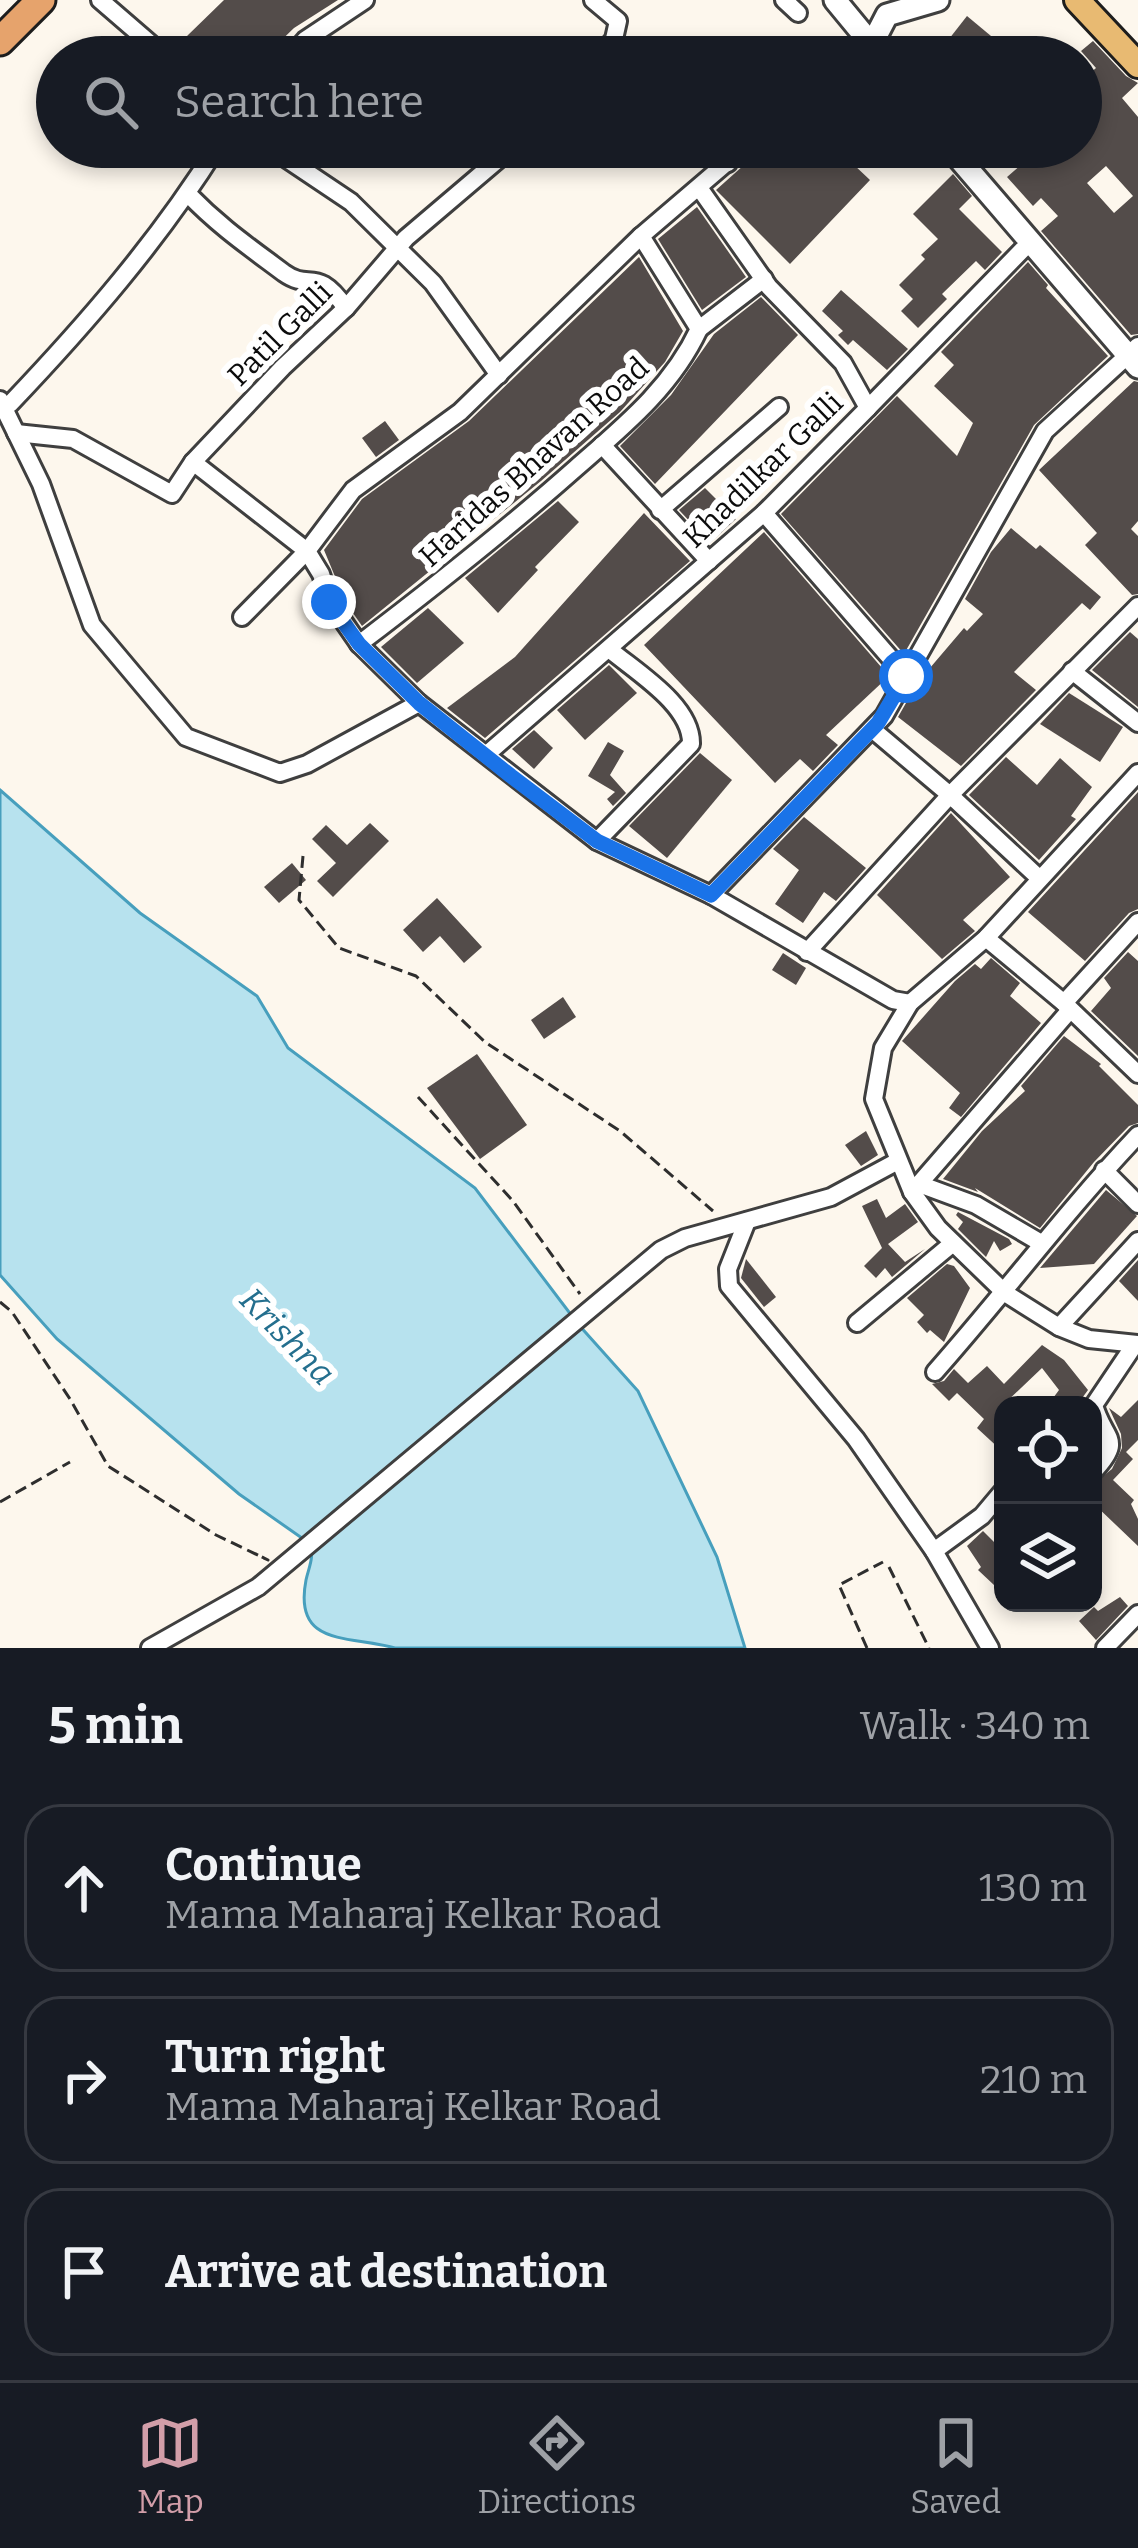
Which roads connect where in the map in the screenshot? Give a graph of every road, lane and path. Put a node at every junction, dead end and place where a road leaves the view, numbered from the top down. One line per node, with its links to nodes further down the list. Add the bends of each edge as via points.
1 (41, 0): 14 (highway)
2 (100, 0): 9 (street)
3 (365, 0): 10 (street)
4 (593, 0): 11 (street, via 618,21)
5 (835, 0): 12 (street)
6 (938, 0): 8 (street)
7 (1077, 0): 15 (main road)
8 (894, 5): 13 (street)
9 (142, 36)
10 (311, 36)
11 (615, 36)
12 (865, 36)
13 (882, 36)
14 (0, 41)
15 (1138, 65)
16 (204, 168): 22 (street)
17 (300, 168): 25 (street, via 351,202)
18 (489, 168): 25 (street, Patil Galli)
19 (724, 168): 21 (street)
20 (967, 168): 24 (street)
21 (700, 190): 23 (street); 26 (street, Khadilkar Galli)
22 (188, 194): 27 (street, via 243,247 288,276 318,279); 31 (street, via 56,356 10,404)
23 (641, 236): 28 (street); 30 (street)
24 (1030, 242): 29 (street); 33 (street)
25 (396, 249): 27 (street, Patil Galli); 30 (street, via 433,283)
26 (764, 279): 28 (street); 33 (street, Khadilkar Galli, via 843,363)
27 (346, 308): 36 (street, Patil Galli)
28 (699, 329): 35 (street, Haridas Bhavan Road, via 682,365)
29 (1135, 356): 46 (street, via 1045,431)
30 (500, 375): 39 (street, via 353,490)
31 (2, 403): 34 (street)
32 (779, 406): 37 (street)
33 (868, 408): 38 (street, Khadilkar Galli)
34 (16, 433): 36 (street, Patil Galli, via 73,439 172,494); 47 (street, via 92,625 186,737 280,773)
35 (602, 445): 37 (street); 43 (street, Haridas Bhavan Road, via 486,548)
36 (193, 462): 39 (street)
37 (660, 510): 40 (street)
38 (764, 513): 40 (street, Khadilkar Galli); 46 (street)
39 (308, 551): 42 (street); 43 (street, via 329,602)
40 (709, 561): 44 (street, Khadilkar Galli)
41 (1138, 606): 45 (street)
42 (242, 617)
43 (359, 644): 47 (street)
44 (609, 649): 50 (street, Khadilkar Galli); 53 (street, via 672,704 691,744)
45 (1072, 671): 48 (street); 52 (street)
46 (906, 676): 49 (street)
47 (419, 703): 50 (street)
48 (1138, 723)
49 (872, 729): 52 (street); 56 (street)
50 (487, 754): 53 (street)
51 (1138, 773): 55 (street)
52 (950, 795): 55 (street); 59 (street)
53 (597, 841): 56 (street)
54 (303, 856): 69 (path, via 299,900 340,948 416,976 485,1042 620,1131)
55 (1039, 878): 58 (street)
56 (711, 895): 59 (street)
57 (1138, 922): 61 (street)
58 (986, 938): 60 (street); 61 (street)
59 (807, 952): 60 (street)
60 (910, 1003): 65 (street, via 884,1048 874,1099)
61 (1067, 1006): 62 (street); 67 (street)
62 (1138, 1074)
63 (418, 1097): 75 (path, via 513,1201)
64 (1138, 1135): 66 (street)
65 (898, 1161): 67 (street); 70 (street, via 831,1197)
66 (1104, 1171): 68 (street); 73 (street)
67 (916, 1188): 72 (street); 73 (street, via 976,1205)
68 (1138, 1204)
69 (721, 1217)
70 (747, 1221): 87 (street, via 729,1286 856,1439); 92 (street, via 661,1250 258,1587)
71 (1138, 1241): 78 (street)
72 (953, 1243): 74 (street); 77 (street)
73 (1041, 1243): 74 (street)
74 (1005, 1293): 78 (street); 80 (street)
75 (585, 1301)
76 (0, 1302): 88 (path, via 108,1466 268,1560)
77 (857, 1323)
78 (1059, 1327): 79 (street, via 1089,1340)
79 (1136, 1344): 81 (street)
80 (935, 1372)
81 (1099, 1396)
82 (1102, 1422): 84 (street, via 1113,1443)
83 (70, 1462): 85 (path)
84 (1102, 1462)
85 (0, 1502)
86 (994, 1502): 87 (street)
87 (934, 1551): 95 (street)
88 (256, 1554)
89 (883, 1562): 93 (path, via 839,1585)
90 (889, 1567): 94 (path)
91 (1138, 1614): 96 (street)
92 (150, 1648)
93 (867, 1648)
94 (928, 1648)
95 (990, 1648)
96 (1105, 1648)

